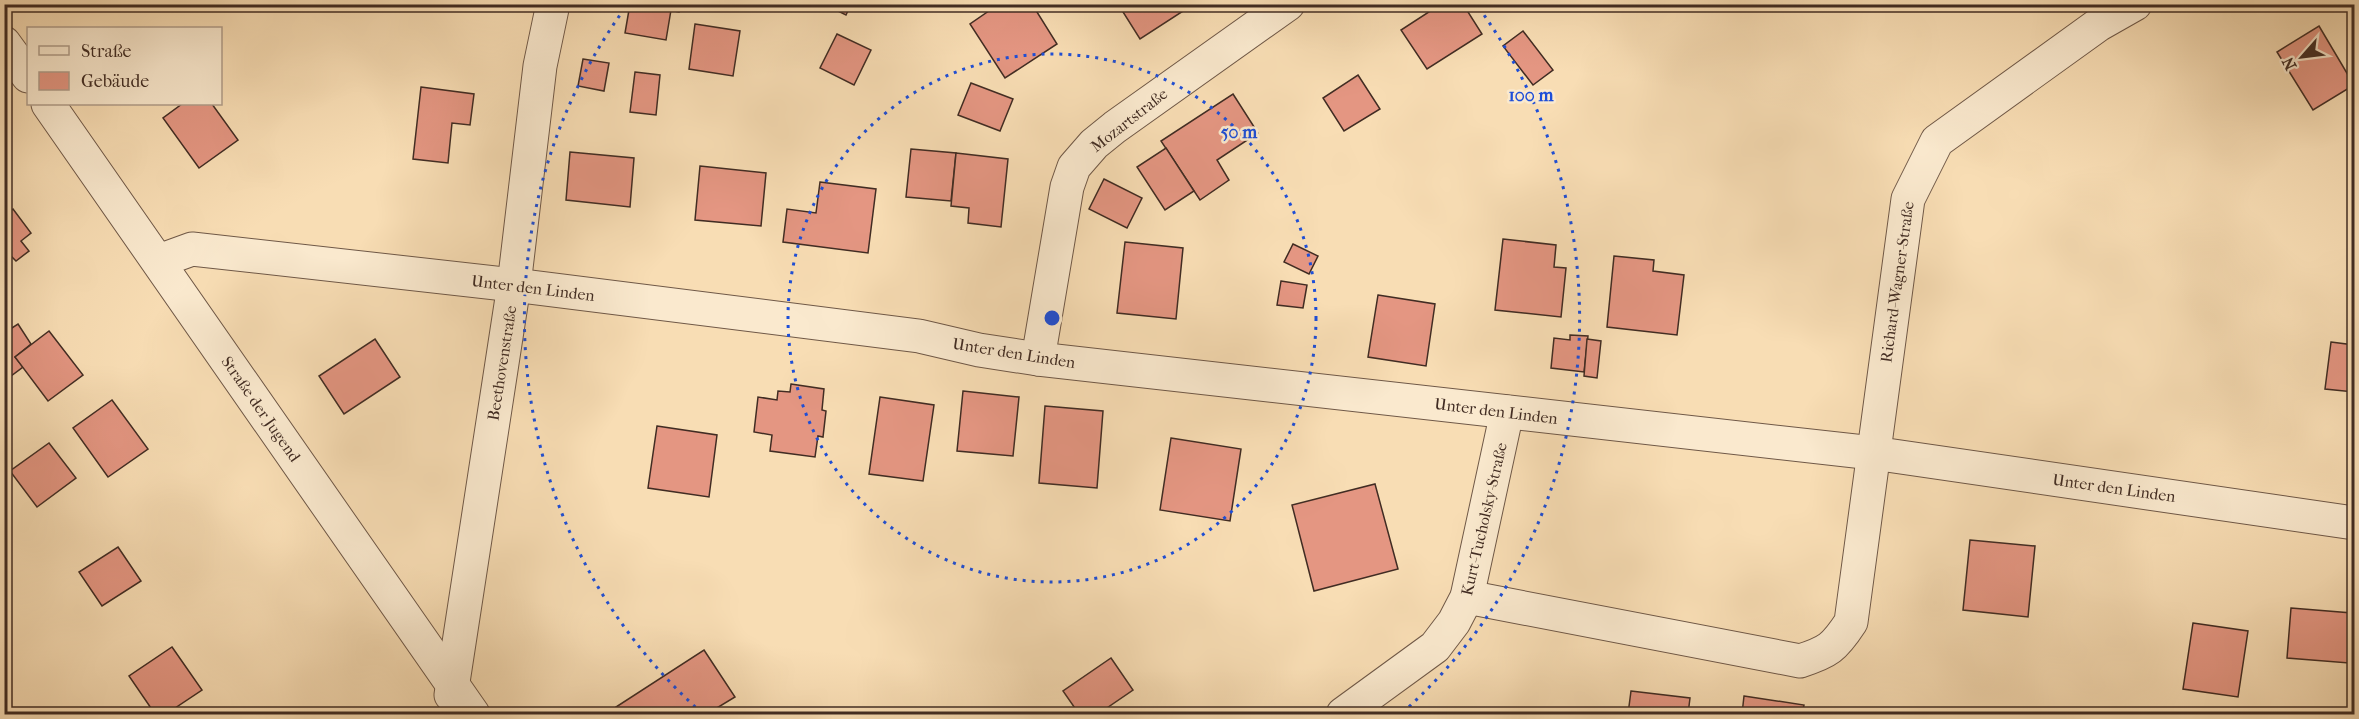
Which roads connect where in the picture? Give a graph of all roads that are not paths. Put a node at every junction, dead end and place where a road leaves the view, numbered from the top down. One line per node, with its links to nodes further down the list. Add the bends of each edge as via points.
1 (553, 4): 9 (street, Beethovenstraße, via 540,66)
2 (1288, 4): 10 (street, Mozartstraße, via 1115,127 1074,167)
3 (2135, 4): 4 (street, Richard-Wagner-Straße)
4 (2091, 15): 12 (street, Richard-Wagner-Straße, via 1937,141 1908,199)
5 (4, 43): 6 (street)
6 (27, 75)
7 (49, 105): 8 (street, Straße der Jugend)
8 (159, 261): 9 (street, Unter den Linden, via 192,249); 15 (street, Straße der Jugend)
9 (514, 285): 10 (street, Unter den Linden, via 919,336); 15 (street, Beethovenstraße)
10 (1038, 359): 11 (street, Unter den Linden)
11 (1507, 412): 12 (street, Unter den Linden); 14 (street, Kurt-Tucholsky-Straße)
12 (1873, 453): 13 (street, Unter den Linden); 14 (street, via 1851,622 1824,653 1800,661)
13 (2355, 523)
14 (1467, 597): 17 (street, Kurt-Tucholsky-Straße, via 1435,646)
15 (450, 700): 16 (street, Straße der Jugend)
16 (473, 714)
17 (1343, 714)

